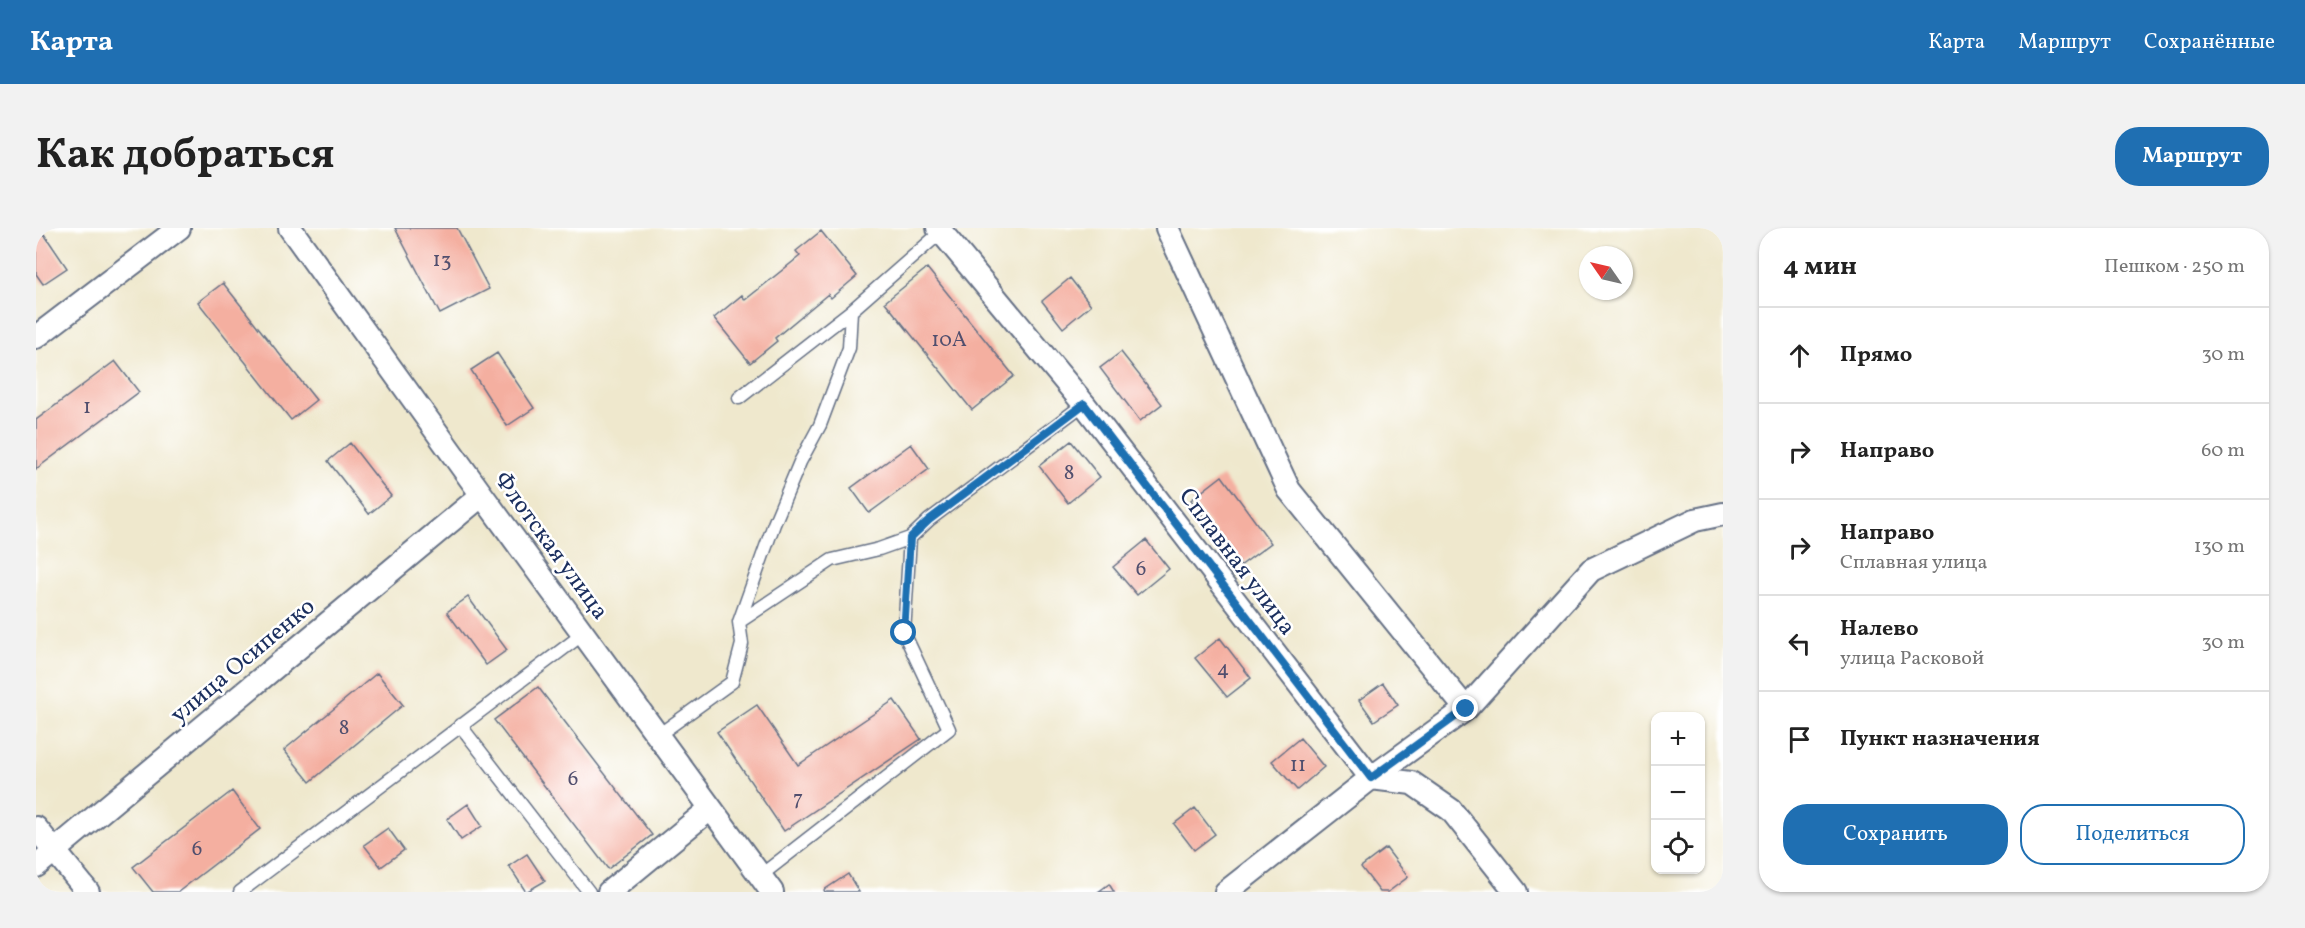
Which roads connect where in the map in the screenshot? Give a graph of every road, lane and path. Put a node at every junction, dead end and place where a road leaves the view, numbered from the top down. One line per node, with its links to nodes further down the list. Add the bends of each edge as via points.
1 (180, 228): 6 (street)
2 (290, 228): 9 (street, Флотская улица)
3 (1167, 228): 14 (street, via 1289,490)
4 (940, 230): 5 (lane); 8 (street, Сплавная улица)
5 (851, 310): 7 (lane); 12 (lane, via 849,348 820,425 779,514)
6 (36, 337)
7 (738, 398)
8 (1084, 404): 11 (lane); 17 (street, Сплавная улица)
9 (482, 495): 13 (street, Флотская улица); 20 (street, улица Осипенко)
10 (1723, 514): 14 (street, via 1695,520 1591,570)
11 (910, 538): 12 (lane, via 832,560); 22 (lane, via 904,633 949,729)
12 (739, 622): 16 (lane, via 742,644 732,682)
13 (583, 634): 15 (lane); 16 (street, Флотская улица)
14 (1466, 709): 17 (street)
15 (460, 725): 24 (lane); 25 (lane)
16 (657, 736): 18 (street, Флотская улица)
17 (1371, 778): 27 (street); 28 (street, via 1412,783 1451,810)
18 (710, 809): 22 (street, Флотская улица); 26 (street)
19 (36, 828): 20 (street)
20 (55, 852): 21 (street, улица Осипенко); 23 (street)
21 (36, 866)
22 (766, 884)
23 (88, 892)
24 (240, 892)
25 (589, 892)
26 (609, 892)
27 (1226, 892)
28 (1516, 892)

